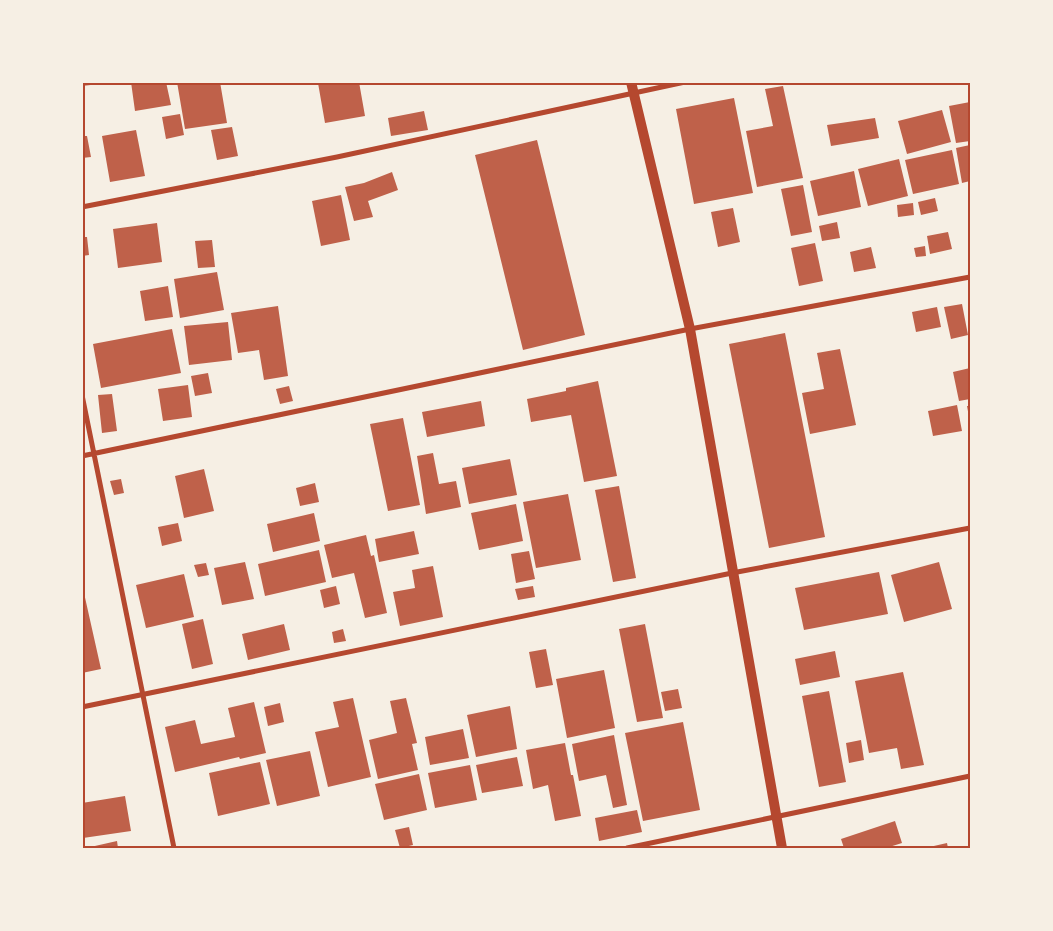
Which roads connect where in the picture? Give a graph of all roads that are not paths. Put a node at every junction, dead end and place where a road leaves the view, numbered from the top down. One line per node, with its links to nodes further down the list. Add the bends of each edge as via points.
1 (685, 82): 2 (street)
2 (632, 88): 3 (street, via 338,157); 5 (main road)
3 (82, 207)
4 (970, 277): 5 (street)
5 (690, 329): 7 (street); 10 (main road)
6 (82, 395): 7 (street)
7 (94, 453): 8 (street); 11 (street)
8 (82, 456)
9 (970, 528): 10 (street)
10 (732, 573): 11 (street); 14 (main road)
11 (143, 694): 12 (street); 15 (street)
12 (82, 707)
13 (970, 776): 14 (street)
14 (776, 817): 16 (street); 17 (main road)
15 (174, 848)
16 (626, 848)
17 (782, 848)

